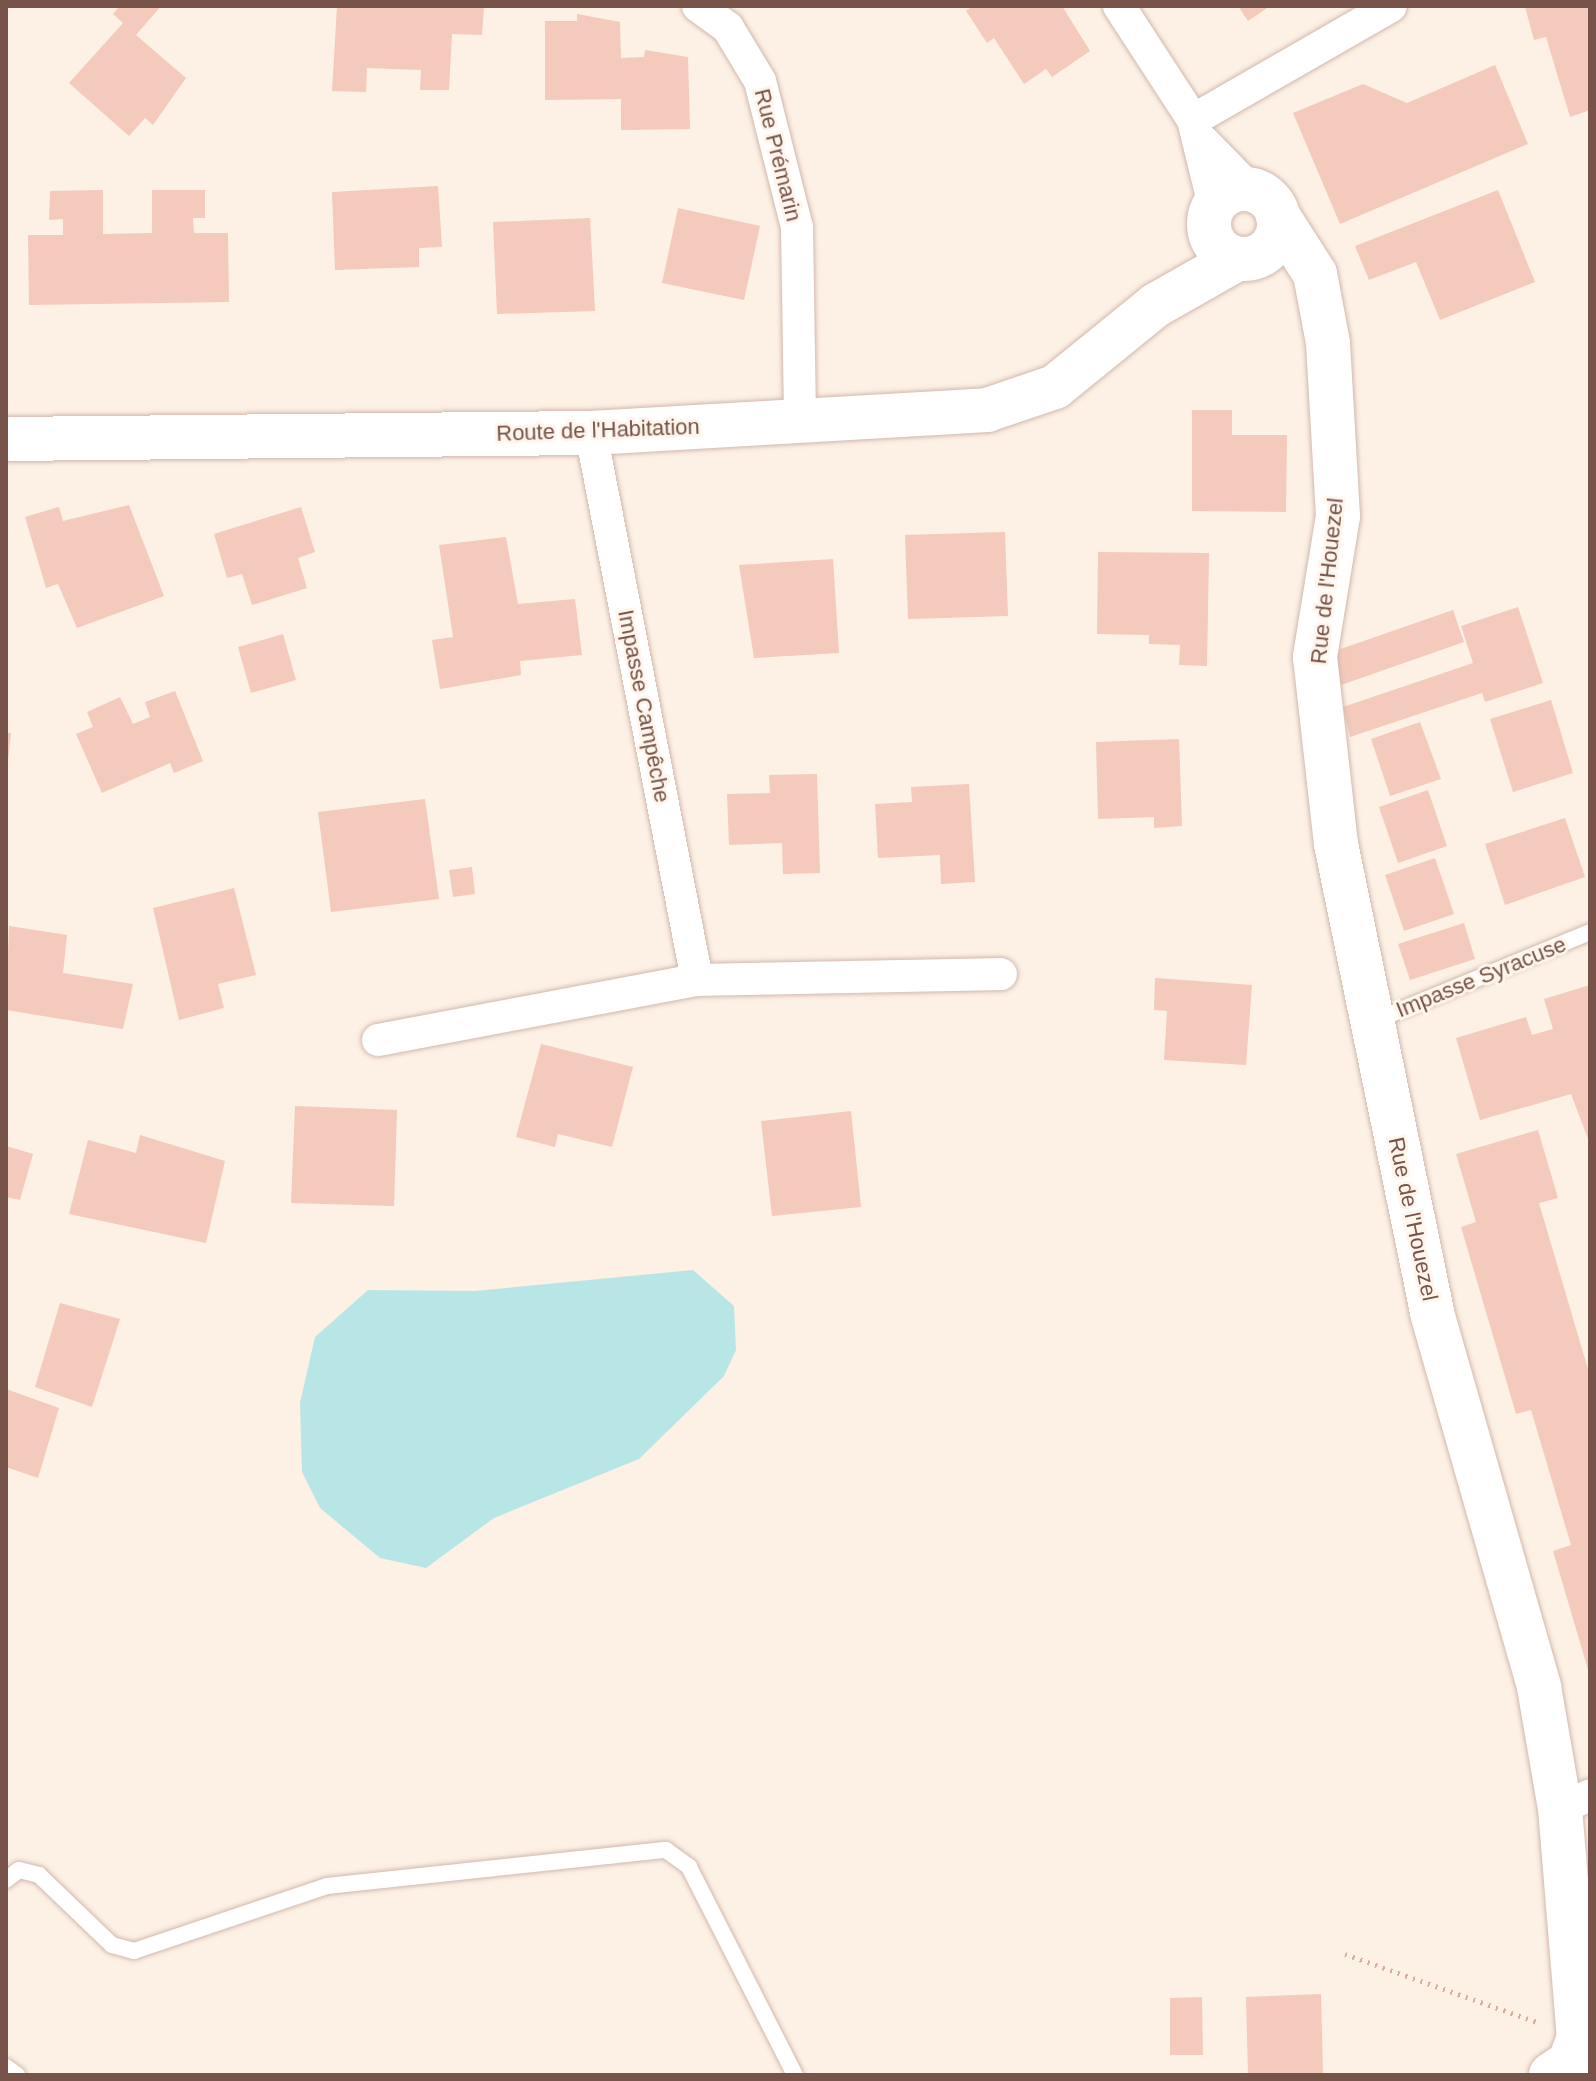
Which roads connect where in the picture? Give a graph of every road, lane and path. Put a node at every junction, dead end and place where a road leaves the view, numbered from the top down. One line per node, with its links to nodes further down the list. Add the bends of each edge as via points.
1 (698, 6): 6 (street, Rue Prémarin, via 728,28 760,81 797,227)
2 (1119, 6): 4 (street)
3 (1391, 6): 4 (street)
4 (1198, 130): 5 (street)
5 (1241, 227): 6 (street, Route de l'Habitation, via 1055,387 987,410); 12 (street, Rue de l'Houezel, via 1328,343 1338,516 1315,657 1336,844)
6 (800, 423): 7 (street, Route de l'Habitation)
7 (591, 433): 8 (street, Route de l'Habitation); 11 (street, Impasse Campêche)
8 (6, 439)
9 (1590, 932): 12 (lane, Impasse Syracuse)
10 (1001, 974): 11 (street)
11 (697, 980): 13 (street)
12 (1372, 1022): 14 (street, Rue de l'Houezel, via 1432,1313)
13 (378, 1040)
14 (1575, 1802): 17 (street, Rue de l'Houezel)
15 (6, 1880): 20 (lane, via 19,1870 39,1875 112,1945 134,1951 327,1886 666,1850 689,1867)
16 (1345, 1954): 17 (path)
17 (1573, 2059)
18 (6, 2067): 19 (lane)
19 (17, 2075)
20 (795, 2075)

